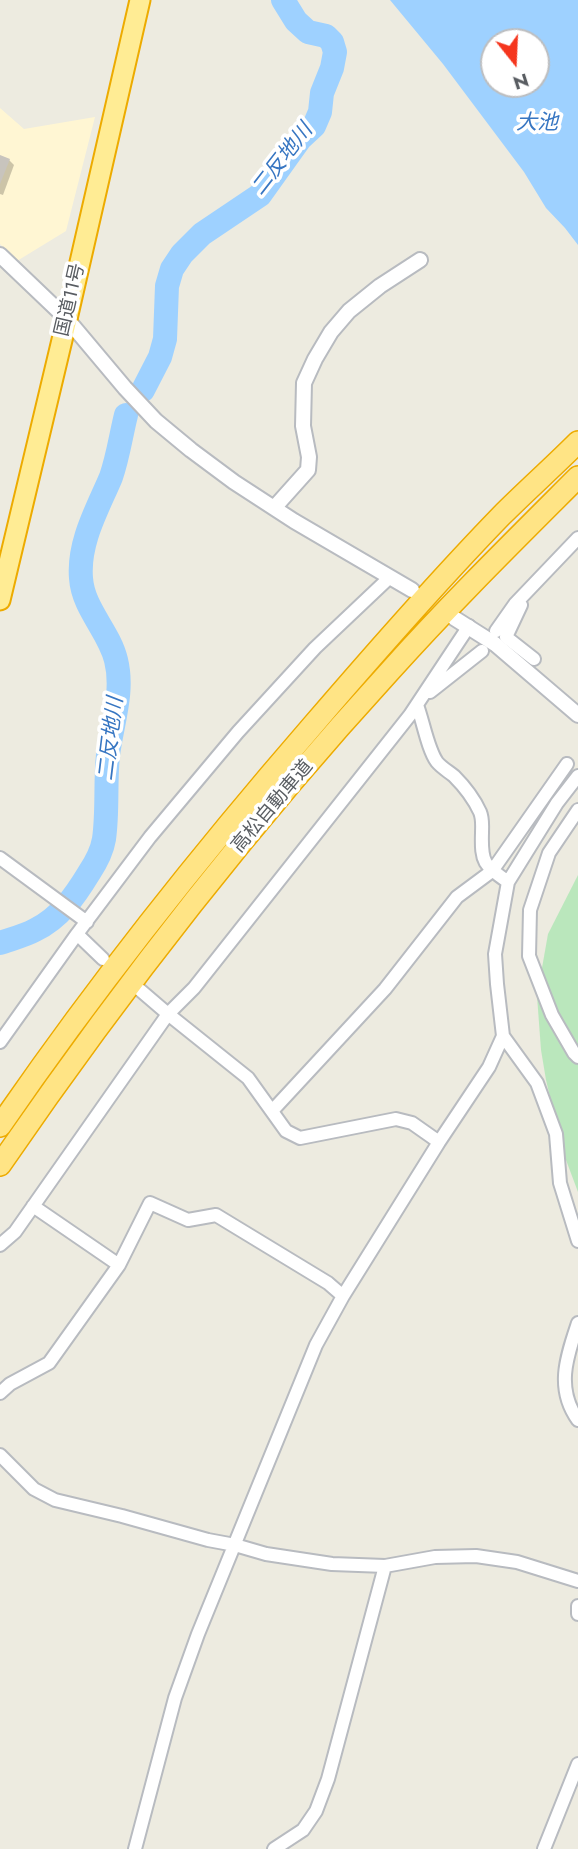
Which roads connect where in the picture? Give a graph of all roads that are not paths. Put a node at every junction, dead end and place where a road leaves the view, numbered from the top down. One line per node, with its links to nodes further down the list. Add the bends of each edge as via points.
1 (140, 0): 4 (highway, 国道11号)
2 (0, 255): 4 (street)
3 (420, 260): 7 (street, via 349,311 315,359 304,383 308,470)
4 (67, 319): 7 (street, via 156,421); 12 (highway, 国道11号)
5 (578, 442): 35 (highway, 高松自動車道, via 483,536 249,798 122,956)
6 (578, 477): 37 (highway, 高松自動車道, via 390,671 268,811 140,970)
7 (274, 508): 9 (street)
8 (578, 538): 11 (street)
9 (389, 578): 10 (street); 26 (street, via 315,648 238,732 150,837)
10 (412, 590)
11 (522, 597): 15 (street); 17 (street, via 506,637)
12 (0, 600)
13 (454, 618): 14 (street)
14 (469, 626): 18 (street); 19 (street)
15 (496, 631)
16 (482, 651): 18 (street)
17 (534, 659)
18 (418, 702): 24 (street, via 434,757 481,813 481,849); 30 (street, via 194,988)
19 (578, 715)
20 (567, 764): 24 (street)
21 (578, 776): 25 (street)
22 (578, 810): 33 (street, via 549,853 530,910 529,956 552,1015)
23 (0, 858): 26 (street)
24 (492, 871): 25 (street); 34 (street, via 457,897 385,989)
25 (508, 883): 31 (street, via 495,954)
26 (87, 922): 27 (street)
27 (78, 934): 28 (street); 32 (street)
28 (103, 959)
29 (140, 990): 30 (street)
30 (168, 1014): 34 (street, via 248,1078); 38 (street)
31 (503, 1036): 36 (street, via 489,1067); 39 (street, via 537,1083 556,1134 560,1183)
32 (0, 1042)
33 (578, 1057)
34 (272, 1111): 36 (street, via 286,1131 300,1138 396,1119 412,1123)
35 (0, 1126)
36 (439, 1142): 42 (street)
37 (0, 1165)
38 (33, 1206): 40 (street); 41 (street)
39 (578, 1241)
40 (0, 1245)
41 (119, 1265): 42 (street, via 150,1202 188,1220 216,1215); 44 (street, via 49,1363)
42 (343, 1296): 47 (street, via 316,1345)
43 (578, 1323): 45 (street, via 566,1360 565,1386)
44 (0, 1393)
45 (578, 1420)
46 (0, 1455): 47 (street, via 34,1489 55,1500)
47 (235, 1545): 48 (street, via 332,1564); 53 (street, via 175,1699)
48 (385, 1566): 49 (street, via 476,1556 517,1562); 54 (street, via 317,1811 303,1830)
49 (578, 1581)
50 (578, 1606): 51 (street)
51 (578, 1614)
52 (578, 1764): 55 (street)
53 (135, 1849)
54 (274, 1849)
55 (544, 1849)

